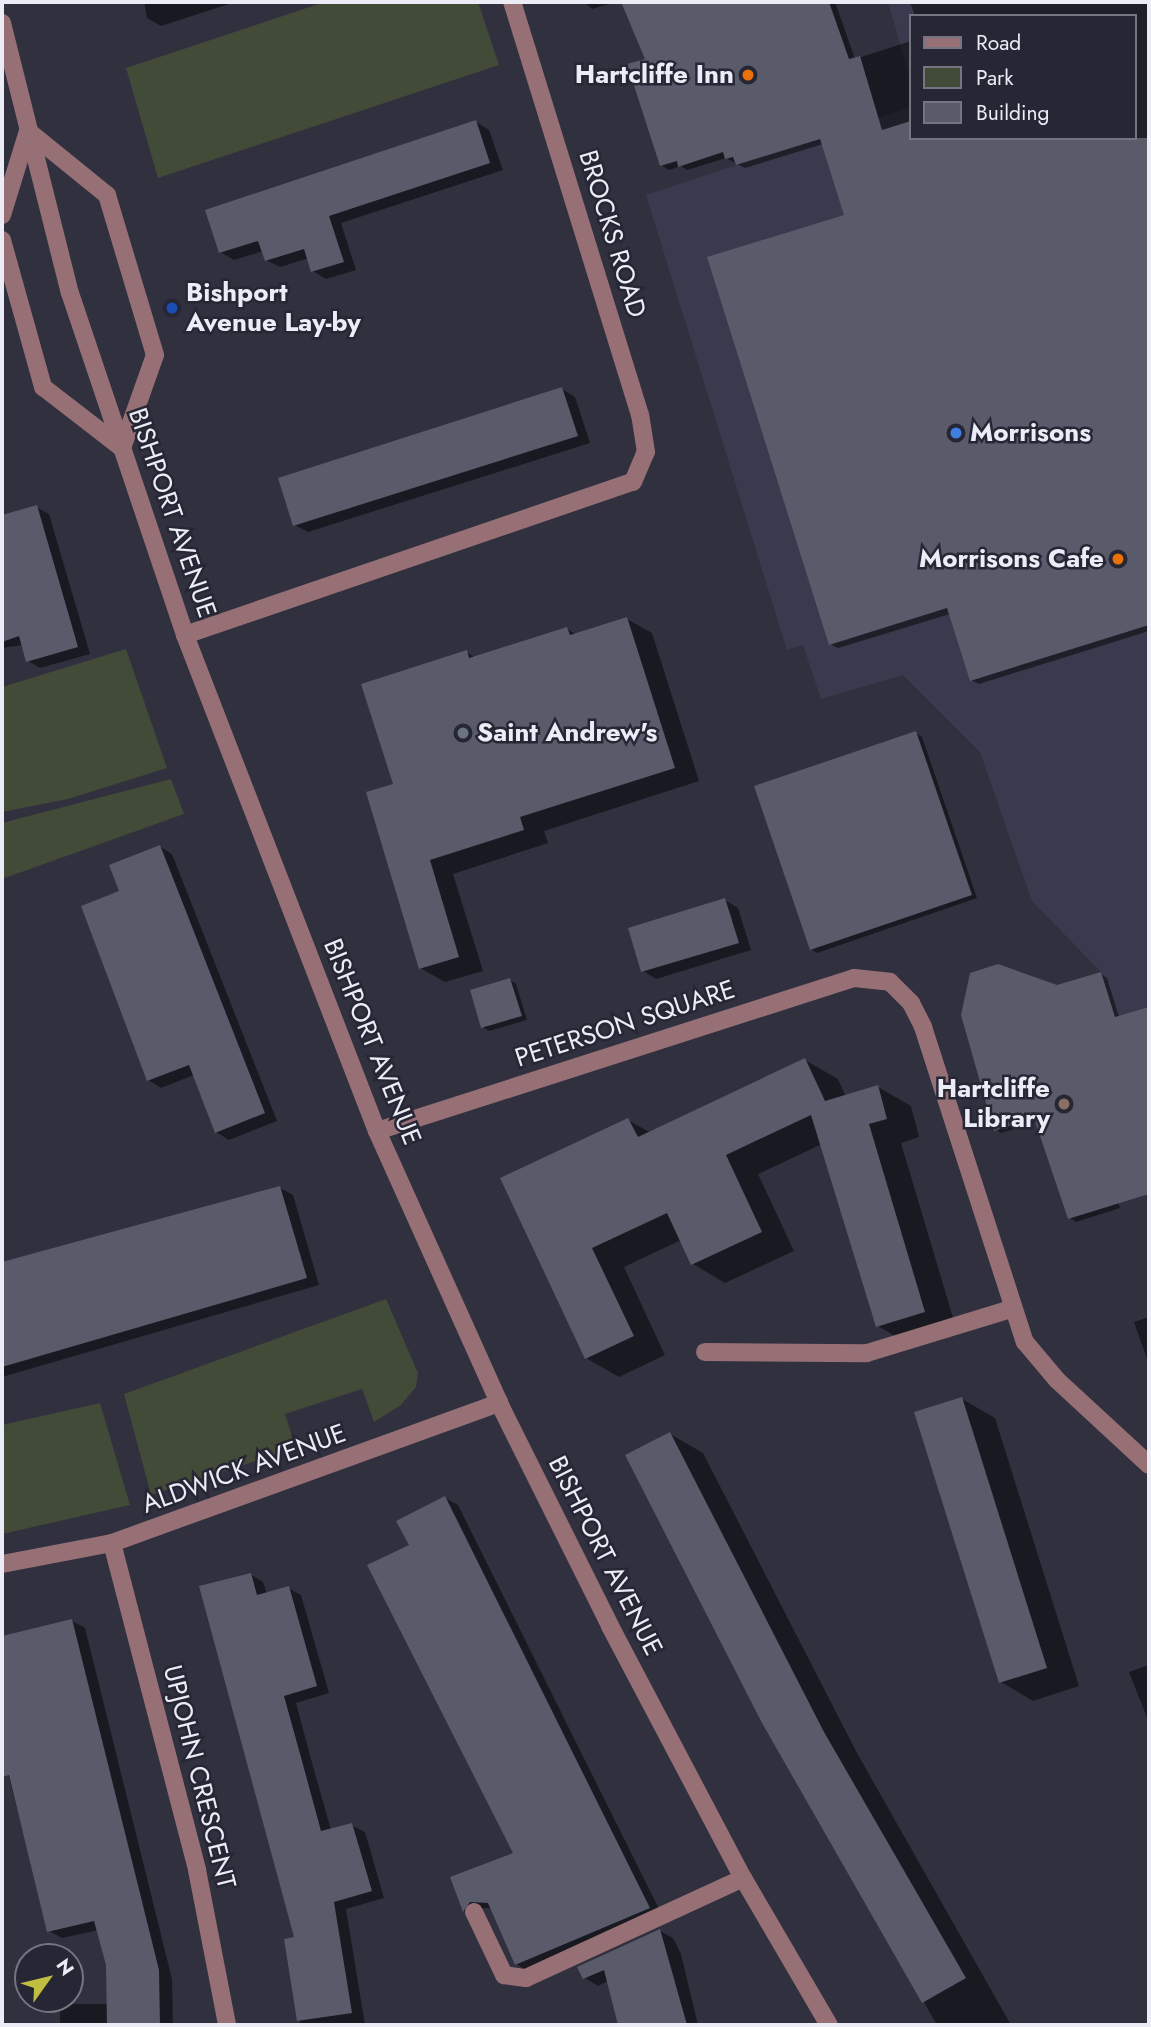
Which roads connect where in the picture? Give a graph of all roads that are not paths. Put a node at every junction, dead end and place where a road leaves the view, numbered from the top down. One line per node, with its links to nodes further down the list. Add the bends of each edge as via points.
1 (512, 2): 7 (street, BROCKS ROAD, via 640,415 646,452 633,482)
2 (2, 23): 3 (street, BISHPORT AVENUE)
3 (28, 131): 4 (street); 6 (street, BISHPORT AVENUE, via 70,293); 6 (street, via 107,195 155,355)
4 (2, 215)
5 (2, 240): 6 (street, via 43,387)
6 (122, 448): 7 (street, BISHPORT AVENUE)
7 (185, 635): 8 (street, BISHPORT AVENUE)
8 (377, 1131): 9 (street, PETERSON SQUARE, via 854,978 890,982 911,1003 923,1027); 11 (street, BISHPORT AVENUE)
9 (1011, 1309): 10 (street, via 867,1353); 12 (street, via 1025,1342 1057,1380)
10 (705, 1352)
11 (499, 1403): 13 (street, ALDWICK AVENUE); 15 (street, BISHPORT AVENUE)
12 (1149, 1465)
13 (112, 1543): 14 (street, ALDWICK AVENUE); 17 (street, UPJOHN CRESCENT, via 197,1870)
14 (2, 1564)
15 (743, 1878): 16 (street, via 526,1978 504,1976); 18 (street, BISHPORT AVENUE)
16 (474, 1912)
17 (227, 2025)
18 (829, 2025)

